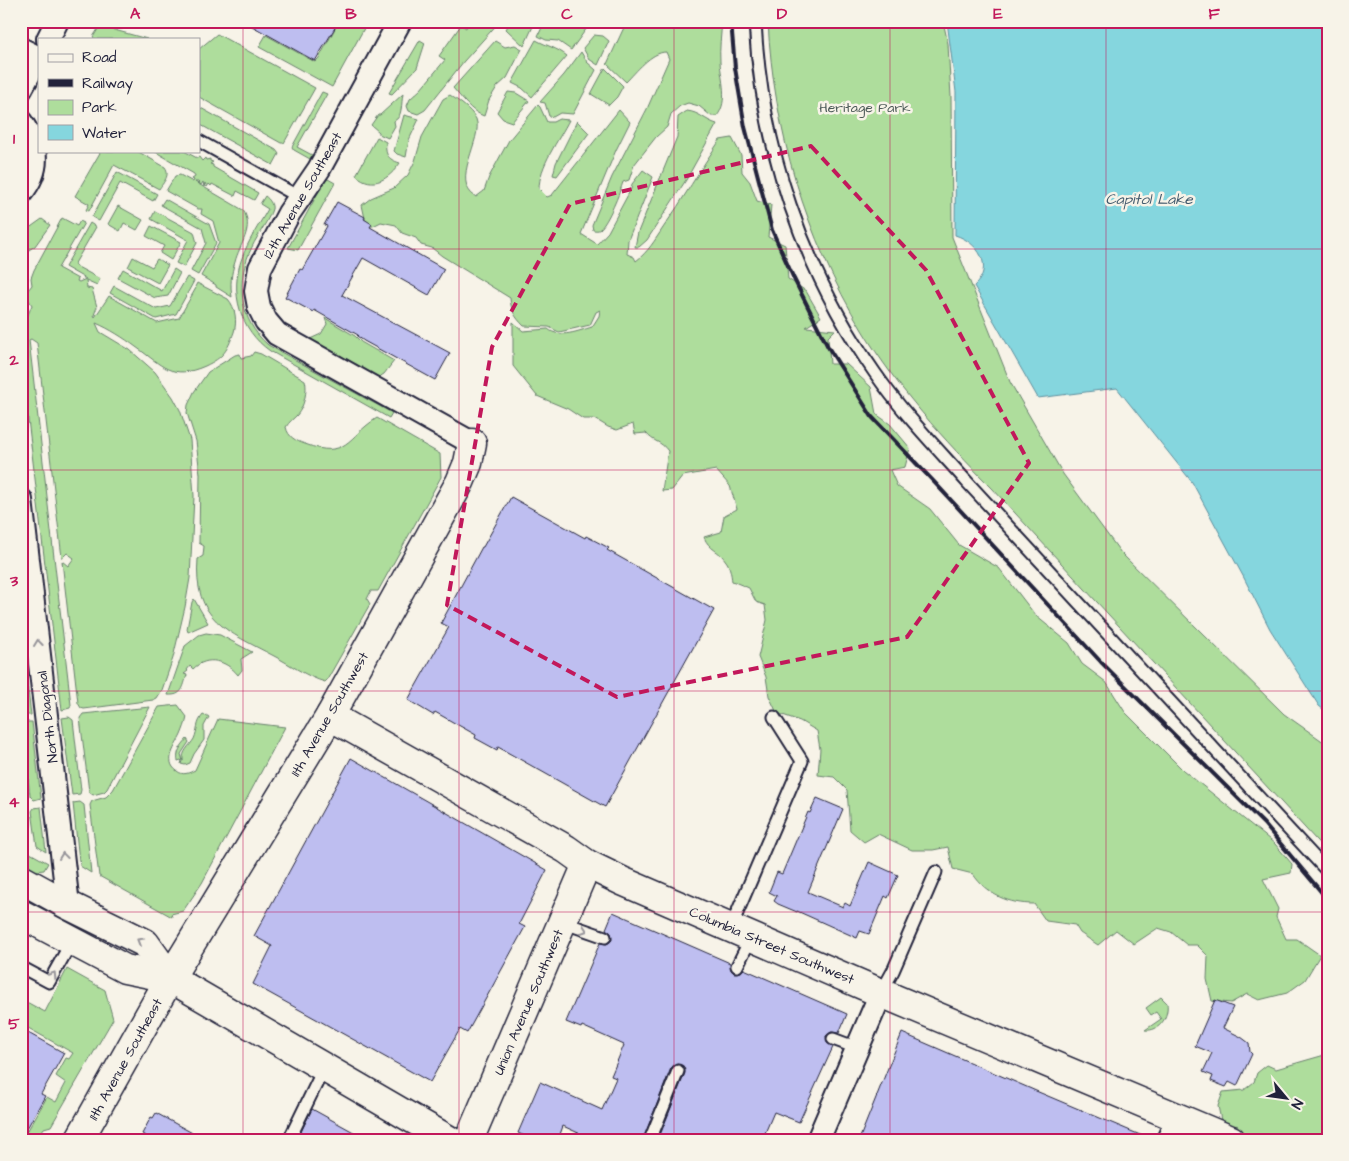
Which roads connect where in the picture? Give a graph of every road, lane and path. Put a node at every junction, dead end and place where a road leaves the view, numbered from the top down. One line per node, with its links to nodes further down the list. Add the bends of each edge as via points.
1 (57, 21): 4 (street)
2 (400, 21): 12 (street, 12th Avenue Southeast, via 318,169)
3 (755, 21): 19 (lane, via 766,112 788,199 821,281 874,372 968,483)
4 (48, 38)
5 (21, 43): 6 (lane)
6 (38, 53)
7 (38, 56): 8 (street)
8 (21, 89)
9 (21, 122): 11 (street, via 31,136 35,153 34,169)
10 (200, 142): 12 (lane)
11 (21, 193)
12 (299, 197): 13 (street, 12th Avenue Southeast, via 260,268 256,291 266,321 292,344)
13 (472, 443): 15 (street, 11th Avenue Southwest, via 460,482)
14 (21, 500): 21 (street, North Diagonal, one-way to 14)
15 (330, 716): 17 (street, Columbia Street Southwest); 29 (street, 11th Avenue Southwest)
16 (774, 716): 24 (lane, via 802,761)
17 (587, 864): 23 (street, Union Avenue Southwest); 24 (street, Columbia Street Southwest)
18 (936, 872): 30 (lane)
19 (1328, 872)
20 (21, 879): 21 (street)
21 (68, 905): 29 (street, one-way to 21, via 145,943)
22 (21, 914): 26 (street)
23 (562, 922): 25 (lane, one-way to 25); 39 (street, Union Avenue Southwest)
24 (741, 932): 27 (lane); 30 (street, Columbia Street Southwest)
25 (605, 937)
26 (72, 941): 28 (lane, one-way to 26, via 49,982); 29 (street, via 125,969)
27 (737, 966)
28 (21, 967)
29 (170, 978): 33 (street); 36 (street, 11th Avenue Southeast)
30 (881, 993): 32 (street); 35 (street, Columbia Street Southwest)
31 (833, 1039): 32 (lane)
32 (857, 1048): 41 (street)
33 (324, 1068): 37 (lane); 38 (street)
34 (678, 1071): 40 (lane)
35 (1173, 1128): 42 (street, Columbia Street Southwest)
36 (79, 1140)
37 (289, 1140)
38 (449, 1140)
39 (469, 1140)
40 (650, 1140)
41 (818, 1140)
42 (1231, 1140)

